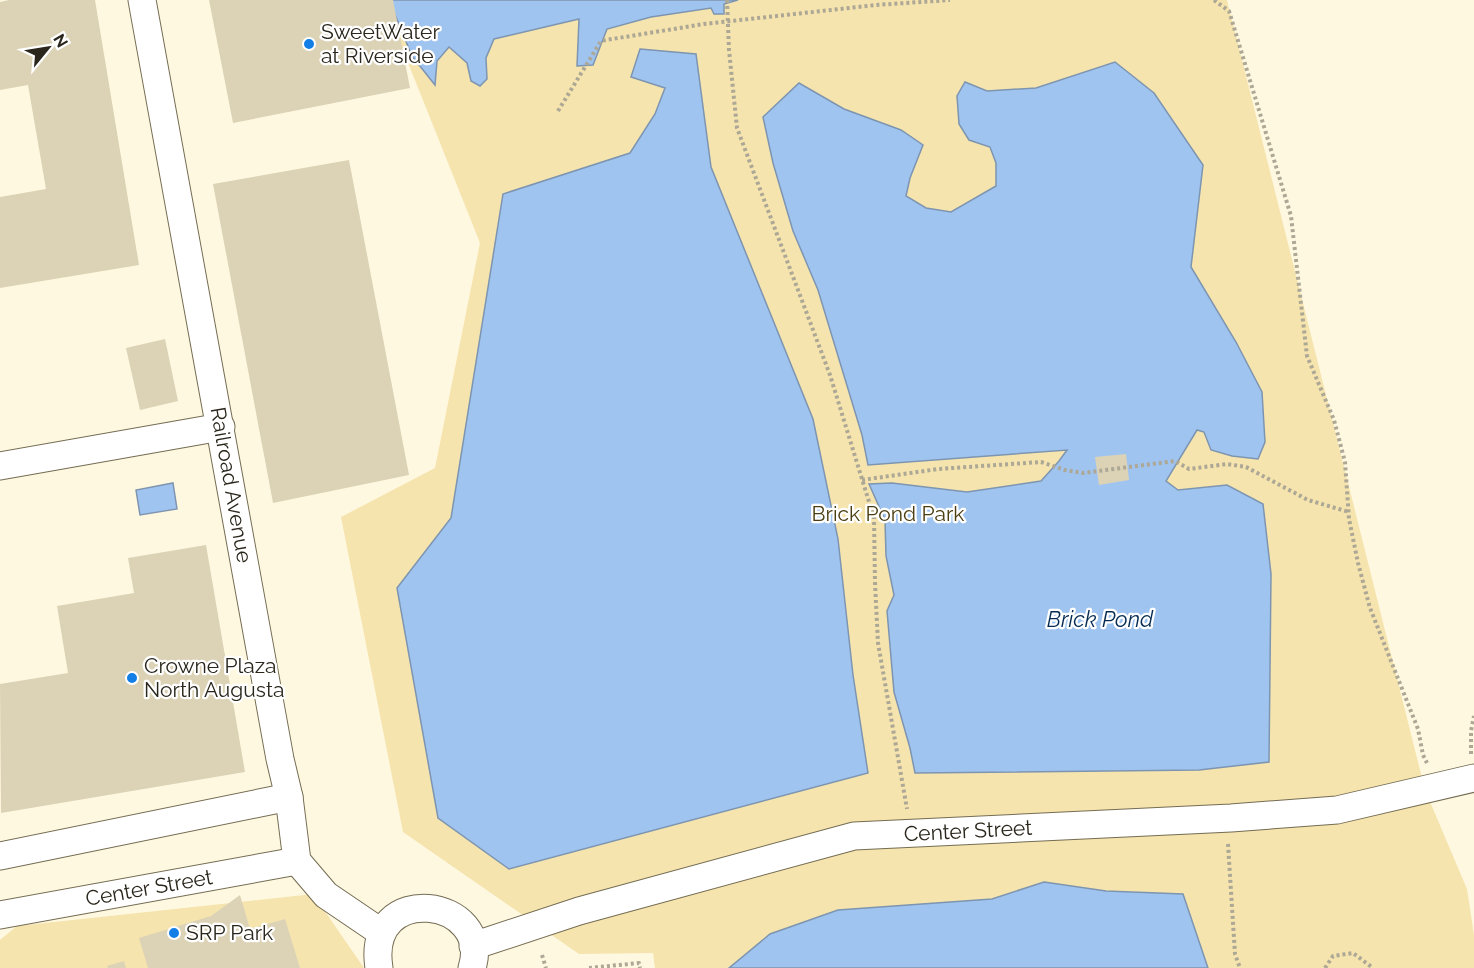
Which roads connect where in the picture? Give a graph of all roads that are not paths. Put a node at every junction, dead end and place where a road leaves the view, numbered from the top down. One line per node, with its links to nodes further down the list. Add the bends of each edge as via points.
1 (142, 0): 2 (street, Railroad Avenue)
2 (221, 427): 3 (street); 5 (street, Railroad Avenue)
3 (0, 466)
4 (1472, 768): 10 (street, Center Street, via 1336,810 854,836 579,911)
5 (289, 797): 6 (street); 7 (street, Railroad Avenue)
6 (0, 856)
7 (297, 861): 8 (street, Center Street); 9 (street, via 326,895)
8 (0, 915)
9 (382, 933): 10 (street, via 399,914 413,908 444,910 467,931); 11 (street, via 377,946)
10 (472, 957)
11 (379, 968)

